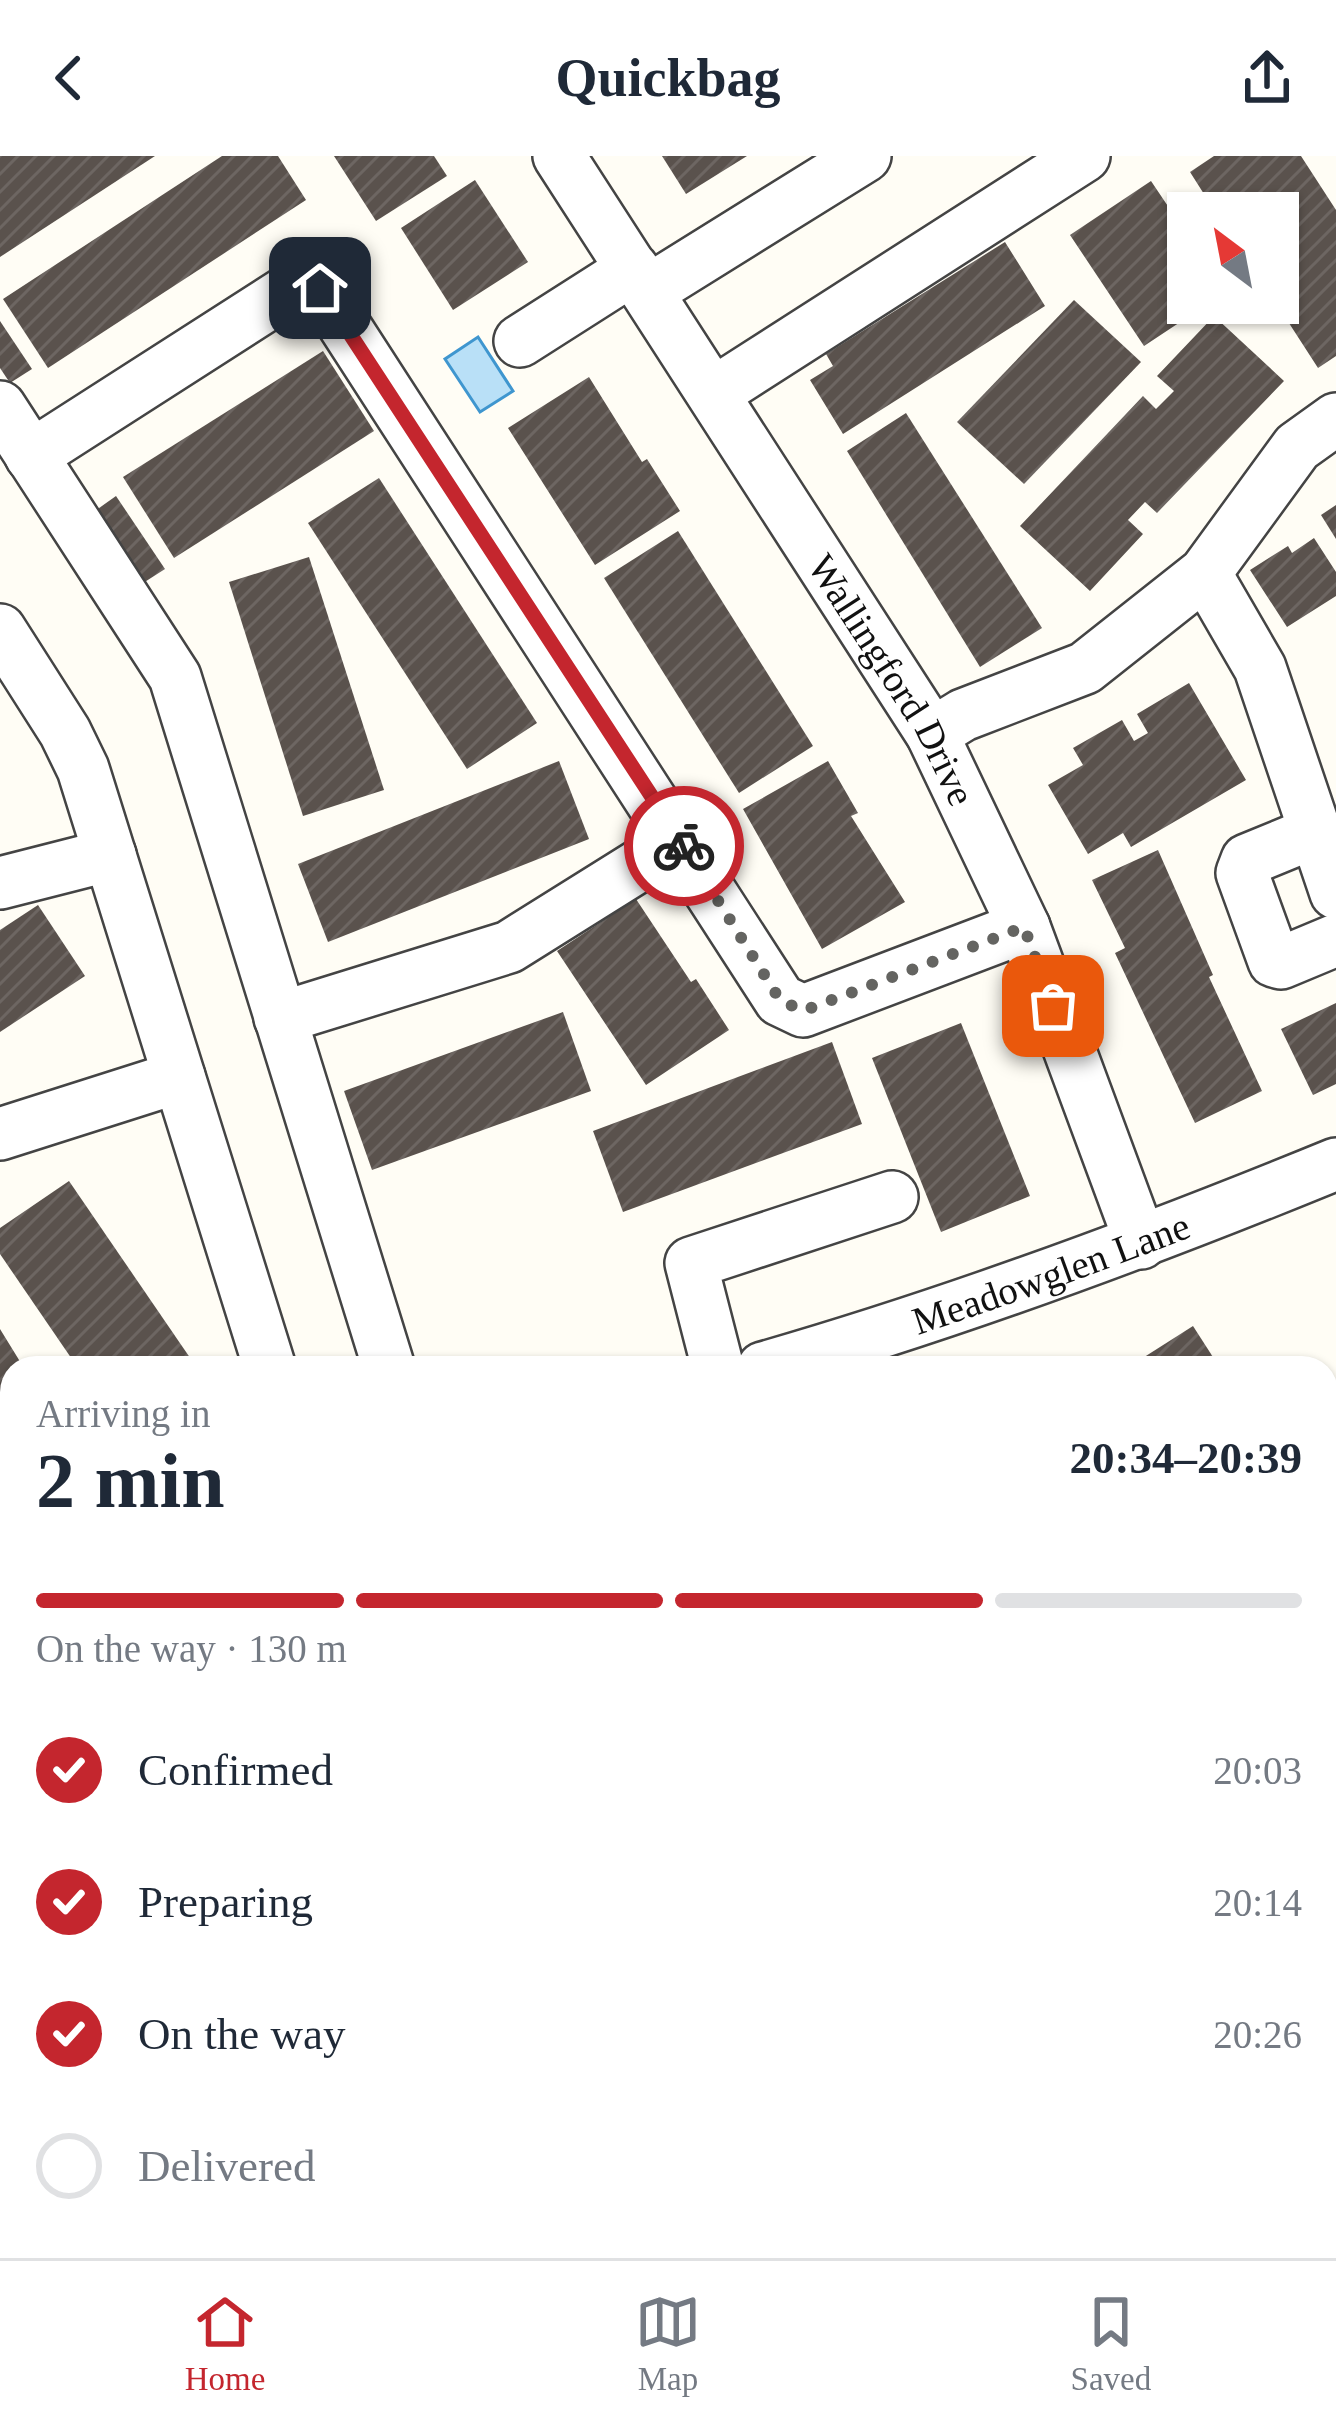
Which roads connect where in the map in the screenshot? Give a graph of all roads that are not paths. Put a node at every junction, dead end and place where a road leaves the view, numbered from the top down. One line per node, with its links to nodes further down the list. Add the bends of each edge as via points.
1 (559, 156): 4 (street, Wallingford Drive)
2 (865, 156): 4 (street)
3 (1084, 156): 6 (street)
4 (640, 280): 5 (street); 6 (street, Wallingford Drive)
5 (520, 341)
6 (714, 393): 12 (street, Wallingford Drive)
7 (0, 407): 9 (street)
8 (1336, 419): 10 (street, via 1297,447)
9 (31, 455): 14 (street, via 293,288 320,288); 20 (street, via 175,677)
10 (1205, 572): 12 (street, via 1085,668); 13 (street, via 1260,668)
11 (0, 631): 15 (street, via 65,732)
12 (932, 734): 18 (street, Wallingford Drive)
13 (1315, 832): 17 (street); 19 (street, via 1247,860 1242,873 1274,961)
14 (680, 840): 18 (street, via 780,1000 803,1011); 20 (street, via 509,947)
15 (110, 855): 16 (street); 21 (street)
16 (0, 883)
17 (1336, 893)
18 (1024, 927): 25 (street, Wallingford Drive)
19 (1336, 940)
20 (280, 1018): 27 (street)
21 (179, 1078): 22 (street); 26 (street)
22 (0, 1135)
23 (1336, 1164): 25 (street, Meadowglen Lane)
24 (892, 1197): 28 (street, via 691,1263)
25 (1141, 1244): 29 (street, Meadowglen Lane)
26 (266, 1356)
27 (385, 1356)
28 (715, 1356)
29 (805, 1356)

